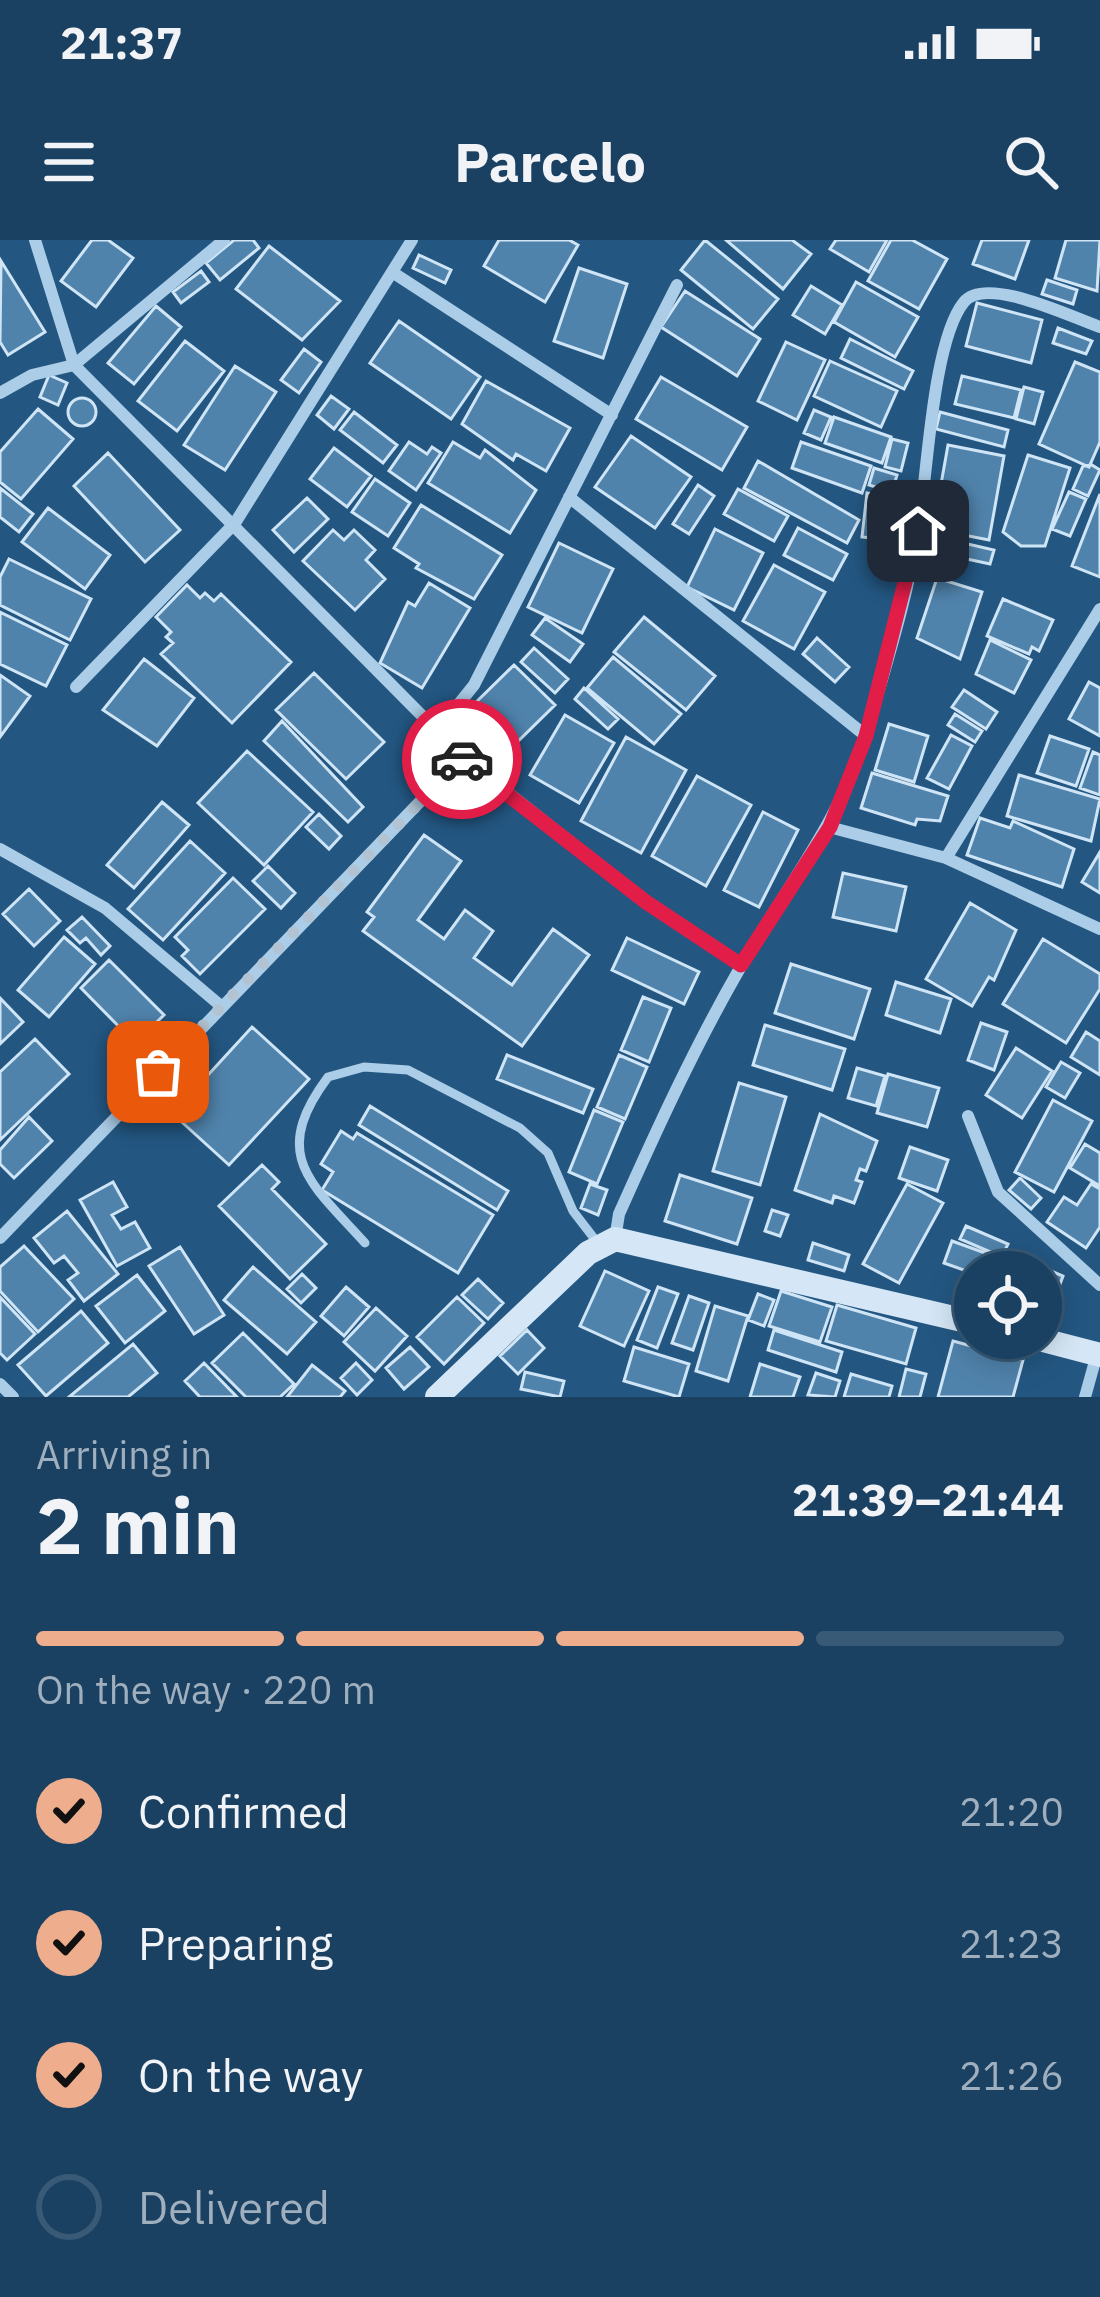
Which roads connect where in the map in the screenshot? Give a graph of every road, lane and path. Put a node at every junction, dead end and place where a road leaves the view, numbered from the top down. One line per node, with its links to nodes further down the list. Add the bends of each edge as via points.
1 (35, 240): 7 (street)
2 (224, 240): 7 (street)
3 (412, 240): 4 (street)
4 (392, 272): 9 (street); 11 (street)
5 (676, 285): 9 (street)
6 (1100, 327): 15 (street, via 998,291 976,292 962,304 939,373 904,598)
7 (74, 365): 8 (street); 11 (street)
8 (0, 393)
9 (612, 415): 10 (street)
10 (569, 497): 14 (street, via 474,685); 15 (street)
11 (235, 523): 13 (street); 14 (street)
12 (1100, 609): 19 (street)
13 (76, 687)
14 (437, 731): 16 (street)
15 (866, 736): 17 (street)
16 (463, 758): 21 (street, via 646,902); 22 (street)
17 (830, 827): 19 (street); 21 (street)
18 (0, 849): 22 (street, via 105,908)
19 (946, 858): 20 (street)
20 (1100, 928)
21 (741, 965): 26 (street, via 683,1072)
22 (220, 1006): 24 (street)
23 (968, 1116): 27 (street, via 998,1192)
24 (0, 1238)
25 (365, 1243): 26 (lane, via 300,1170 297,1141 328,1077 386,1067 432,1079 538,1140 573,1210)
26 (608, 1243): 28 (main road); 33 (main road)
27 (1100, 1285)
28 (954, 1317)
29 (1062, 1345): 30 (main road)
30 (1099, 1355): 34 (street)
31 (0, 1384): 32 (street)
32 (13, 1397)
33 (437, 1397)
34 (1085, 1397)

